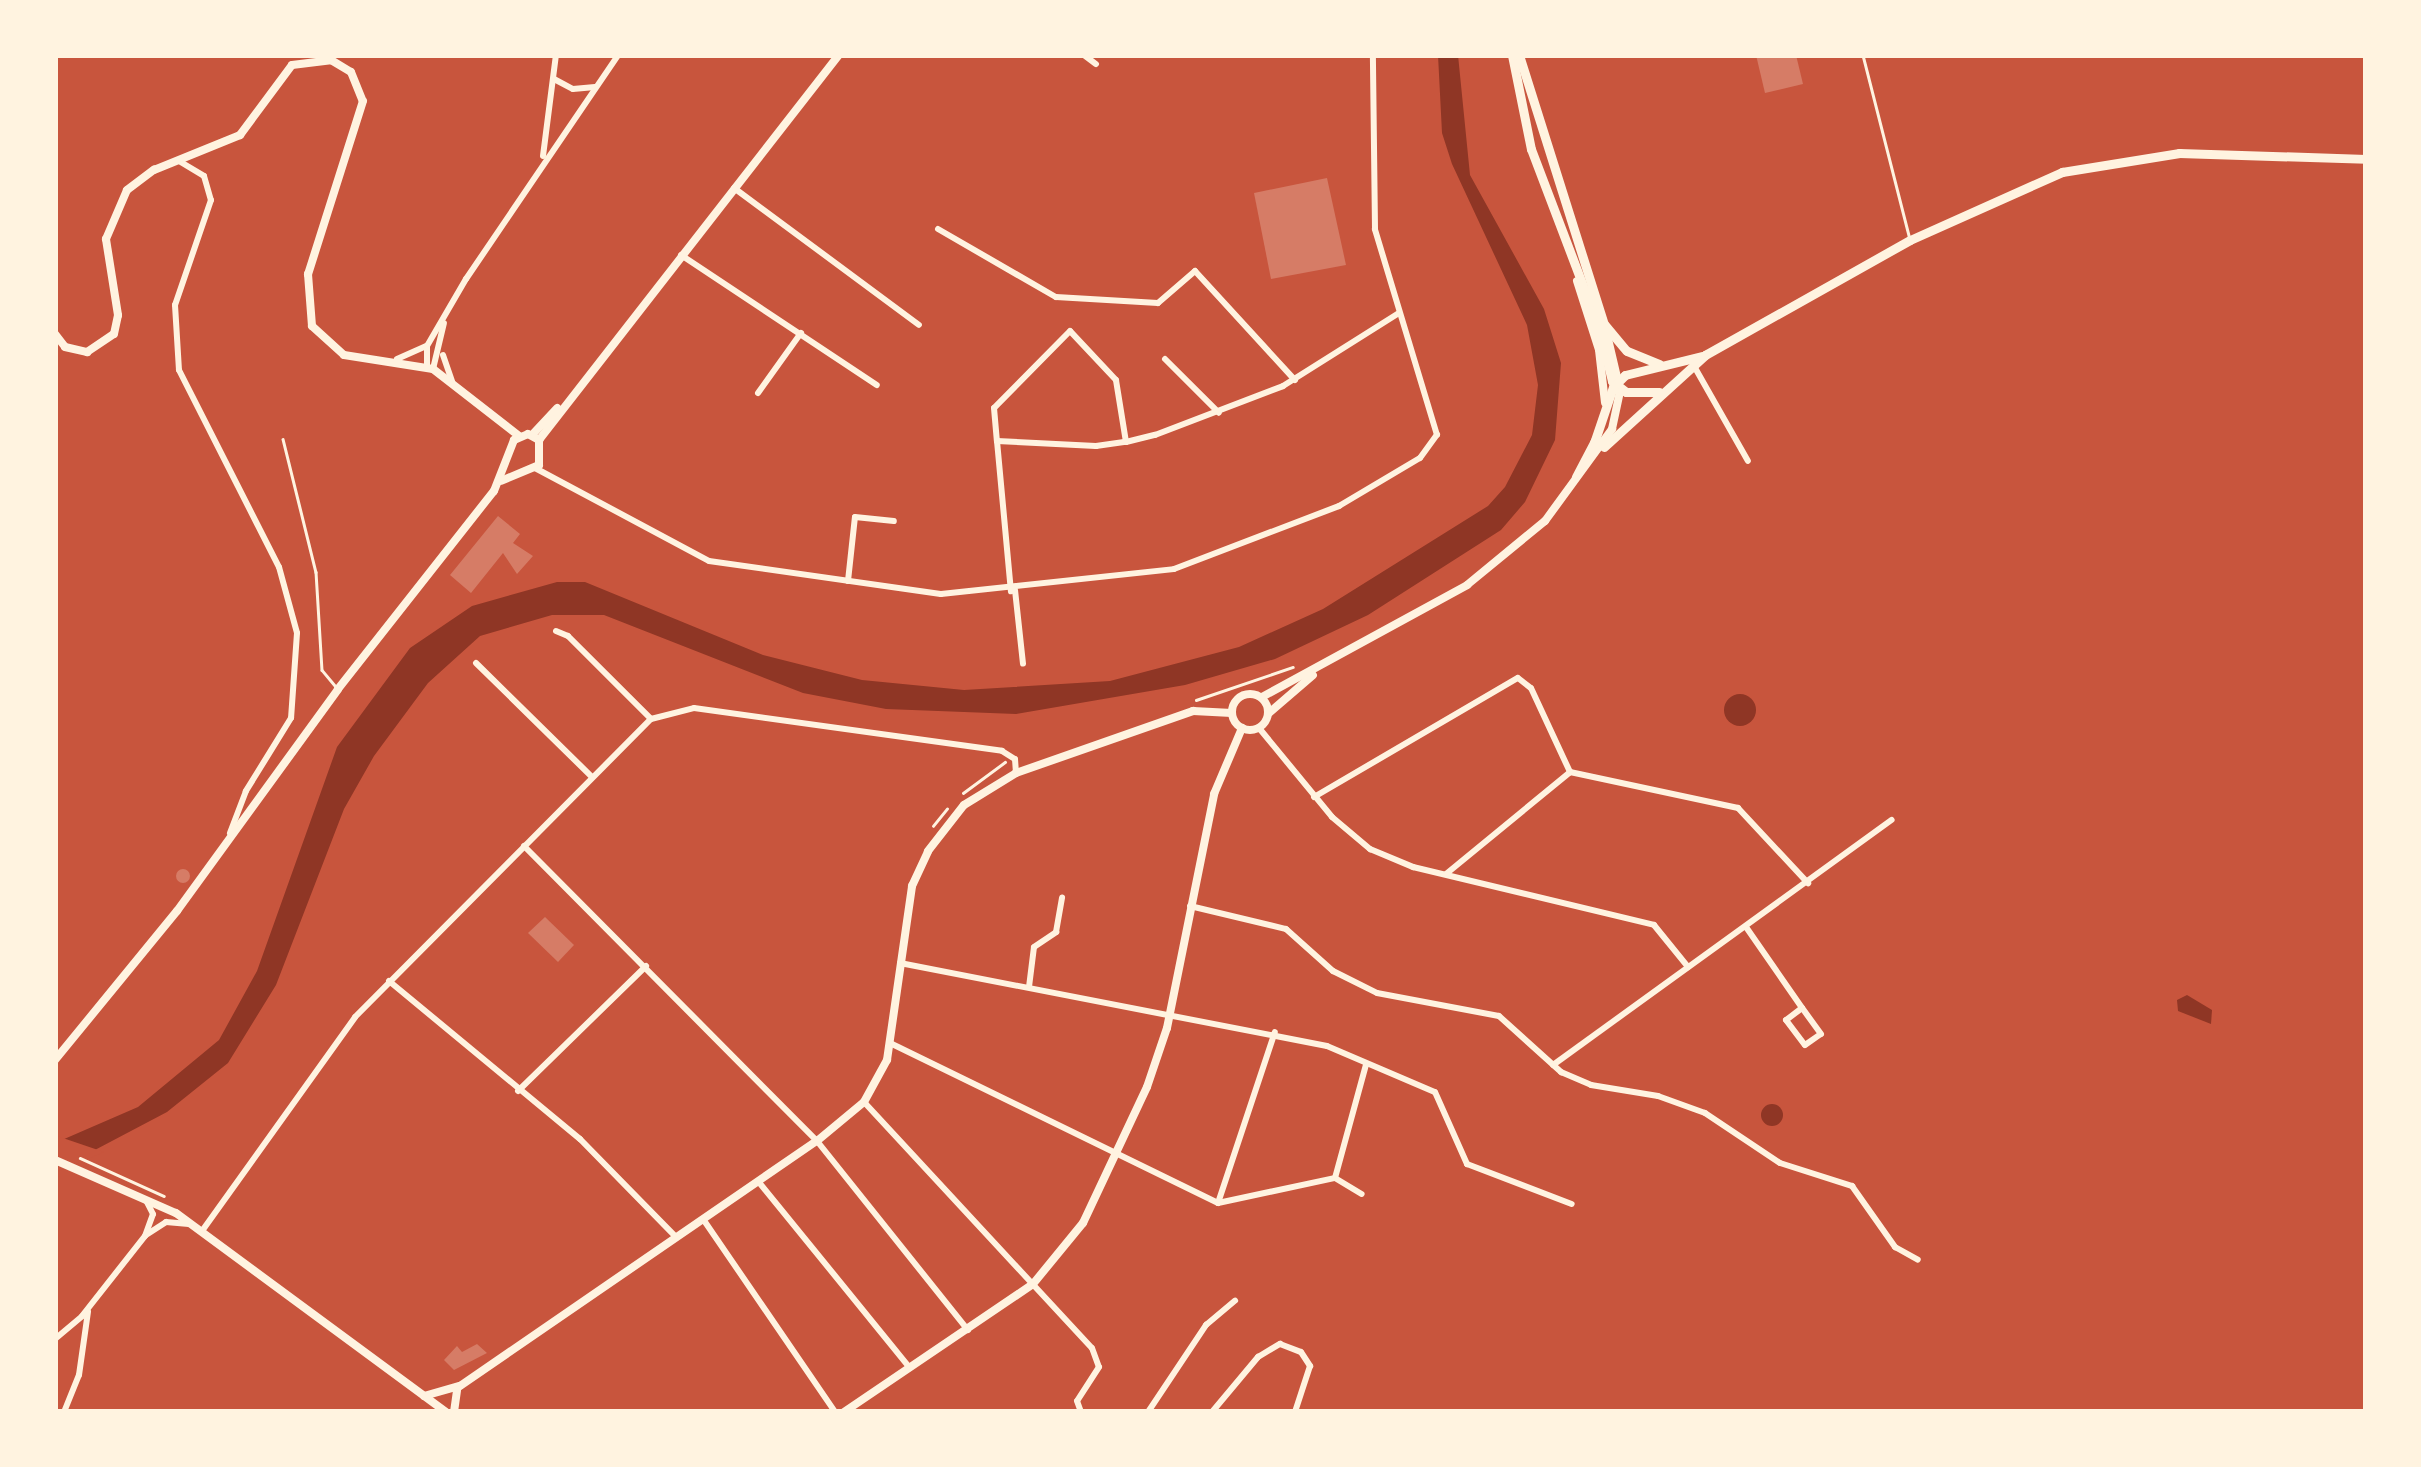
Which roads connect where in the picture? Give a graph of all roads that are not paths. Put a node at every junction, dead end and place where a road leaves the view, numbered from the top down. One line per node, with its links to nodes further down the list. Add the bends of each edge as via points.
1 (556, 55): 10 (street)
2 (618, 55): 11 (street)
3 (838, 55): 15 (street)
4 (1084, 55): 9 (street)
5 (1362, 55): 8 (street)
6 (1516, 55): 19 (main road, via 1525,130); 22 (main road)
7 (1863, 55): 17 (lane)
8 (1373, 58): 20 (street, via 1375,229)
9 (1096, 64)
10 (554, 80): 11 (street); 14 (street)
11 (595, 87): 14 (street)
12 (2366, 159): 17 (main road, via 2179,152 2110,160 2030,184)
13 (179, 162): 25 (street, via 134,182 108,227 118,315 109,342 80,352); 29 (street, via 240,134 292,65 318,58 345,67 360,86 362,109 308,274 305,308 334,350 352,358); 71 (street, via 204,176 211,200 175,305 179,370 279,567 297,632 291,718 246,791)
14 (542, 162): 21 (street)
15 (733, 188): 18 (street); 23 (street)
16 (938, 230): 34 (street, via 1056,297 1158,303 1196,272)
17 (1910, 240): 28 (main road)
18 (680, 254): 24 (street); 42 (street)
19 (1572, 268): 36 (main road); 46 (street, via 1604,374)
20 (1399, 313): 34 (street); 54 (street, via 1436,421 1435,442 1420,458 1339,506 1194,564)
21 (444, 322): 26 (street); 27 (street)
22 (1604, 324): 31 (main road, via 1627,350); 36 (street)
23 (918, 325)
24 (800, 333): 35 (street); 39 (street)
25 (55, 334)
26 (428, 346): 29 (street); 33 (street)
27 (442, 349): 33 (street); 37 (street)
28 (1704, 356): 31 (main road); 32 (main road)
29 (397, 360): 33 (street)
30 (1165, 360): 40 (street)
31 (1660, 364): 36 (main road)
32 (1694, 365): 38 (main road); 48 (street)
33 (430, 368): 37 (street)
34 (1296, 380): 40 (street)
35 (878, 385)
36 (1618, 385): 38 (main road); 46 (main road)
37 (455, 387): 41 (street)
38 (1662, 392): 46 (main road)
39 (758, 393)
40 (1218, 413): 45 (street)
41 (516, 438): 42 (street); 47 (street)
42 (536, 438): 49 (street)
43 (283, 439): 59 (lane, via 316,572 322,670)
44 (997, 441): 45 (street); 45 (street, via 996,403 1070,332 1116,380); 54 (street)
45 (1126, 442)
46 (1599, 445): 58 (street, via 1562,502 1492,568)
47 (509, 454): 50 (street); 51 (street)
48 (1748, 460)
49 (538, 464): 50 (street); 53 (street, via 709,561)
50 (524, 470): 51 (street)
51 (501, 481): 59 (street)
52 (894, 521): 53 (street, via 855,517)
53 (848, 581): 54 (street, via 941,594)
54 (1013, 590): 57 (street)
55 (556, 631): 63 (street)
56 (476, 663): 68 (street)
57 (1022, 664)
58 (1320, 669): 60 (street); 62 (street)
59 (338, 689): 71 (street)
60 (1262, 697): 61 (street, via 1240,697); 62 (street)
61 (1232, 712): 64 (street); 67 (street, via 1204,708)
62 (1268, 713): 65 (street)
63 (651, 718): 67 (street, via 694,708 1002,750 1016,760); 68 (street)
64 (1242, 728): 65 (street); 76 (street, via 1214,794)
65 (1259, 728): 69 (street)
66 (1570, 772): 69 (street, via 1530,688 1515,679); 73 (street); 74 (street, via 1738,808)
67 (1016, 773): 78 (street, via 964,806 928,851 909,895)
68 (591, 776): 72 (street)
69 (1314, 798): 73 (street, via 1370,848)
70 (1892, 820): 74 (street)
71 (228, 842): 87 (street)
72 (524, 846): 79 (street); 81 (street)
73 (1445, 875): 80 (street, via 1654,925)
74 (1808, 882): 77 (street)
75 (1062, 898): 82 (street, via 1056,932 1034,947)
76 (1190, 906): 84 (street); 89 (street, via 1286,929 1333,971 1377,994 1499,1016)
77 (1746, 927): 80 (street); 83 (street)
78 (900, 963): 82 (street); 86 (street)
79 (646, 966): 90 (street); 92 (street)
80 (1688, 968): 89 (street)
81 (389, 982): 90 (street); 103 (street, via 344,1032)
82 (1029, 987): 84 (street)
83 (1802, 1008): 83 (street, via 1786,1020 1805,1045 1820,1034)
84 (1170, 1012): 85 (street); 93 (street, via 1148,1086)
85 (1275, 1032): 88 (street); 99 (street)
86 (890, 1044): 91 (street); 93 (street)
87 (55, 1058)
88 (1366, 1065): 95 (street); 100 (street, via 1440,1096 1467,1164)
89 (1553, 1065): 106 (street, via 1598,1088 1678,1102 1780,1163 1846,1182 1895,1247)
90 (518, 1091): 105 (street, via 580,1138)
91 (864, 1102): 92 (street); 107 (street)
92 (817, 1142): 96 (street); 110 (street)
93 (1116, 1155): 99 (street); 107 (street, via 1071,1243)
94 (55, 1160): 97 (street)
95 (1335, 1178): 98 (street); 99 (street)
96 (758, 1181): 101 (street); 112 (street)
97 (135, 1192): 102 (street); 104 (street, via 153,1214)
98 (1362, 1194)
99 (1218, 1203)
100 (1572, 1204)
101 (703, 1219): 105 (street); 118 (street)
102 (190, 1224): 103 (street); 104 (street, via 166,1222)
103 (202, 1231): 114 (street)
104 (145, 1236): 109 (street)
105 (676, 1237): 113 (street)
106 (1918, 1260)
107 (1033, 1284): 110 (street); 120 (street, via 1096,1354 1099,1367 1077,1401)
108 (1235, 1301): 121 (street, via 1206,1325)
109 (91, 1304): 111 (street); 115 (street, via 80,1375)
110 (968, 1330): 112 (street)
111 (55, 1339)
112 (910, 1368): 119 (street)
113 (460, 1386): 114 (street); 117 (street)
114 (424, 1396): 116 (street)
115 (64, 1412)
116 (446, 1412)
117 (454, 1412)
118 (835, 1412)
119 (844, 1412)
120 (1081, 1412)
121 (1148, 1412)
122 (1212, 1412): 123 (street, via 1258,1357 1280,1344 1300,1352 1310,1366)
123 (1295, 1412)

